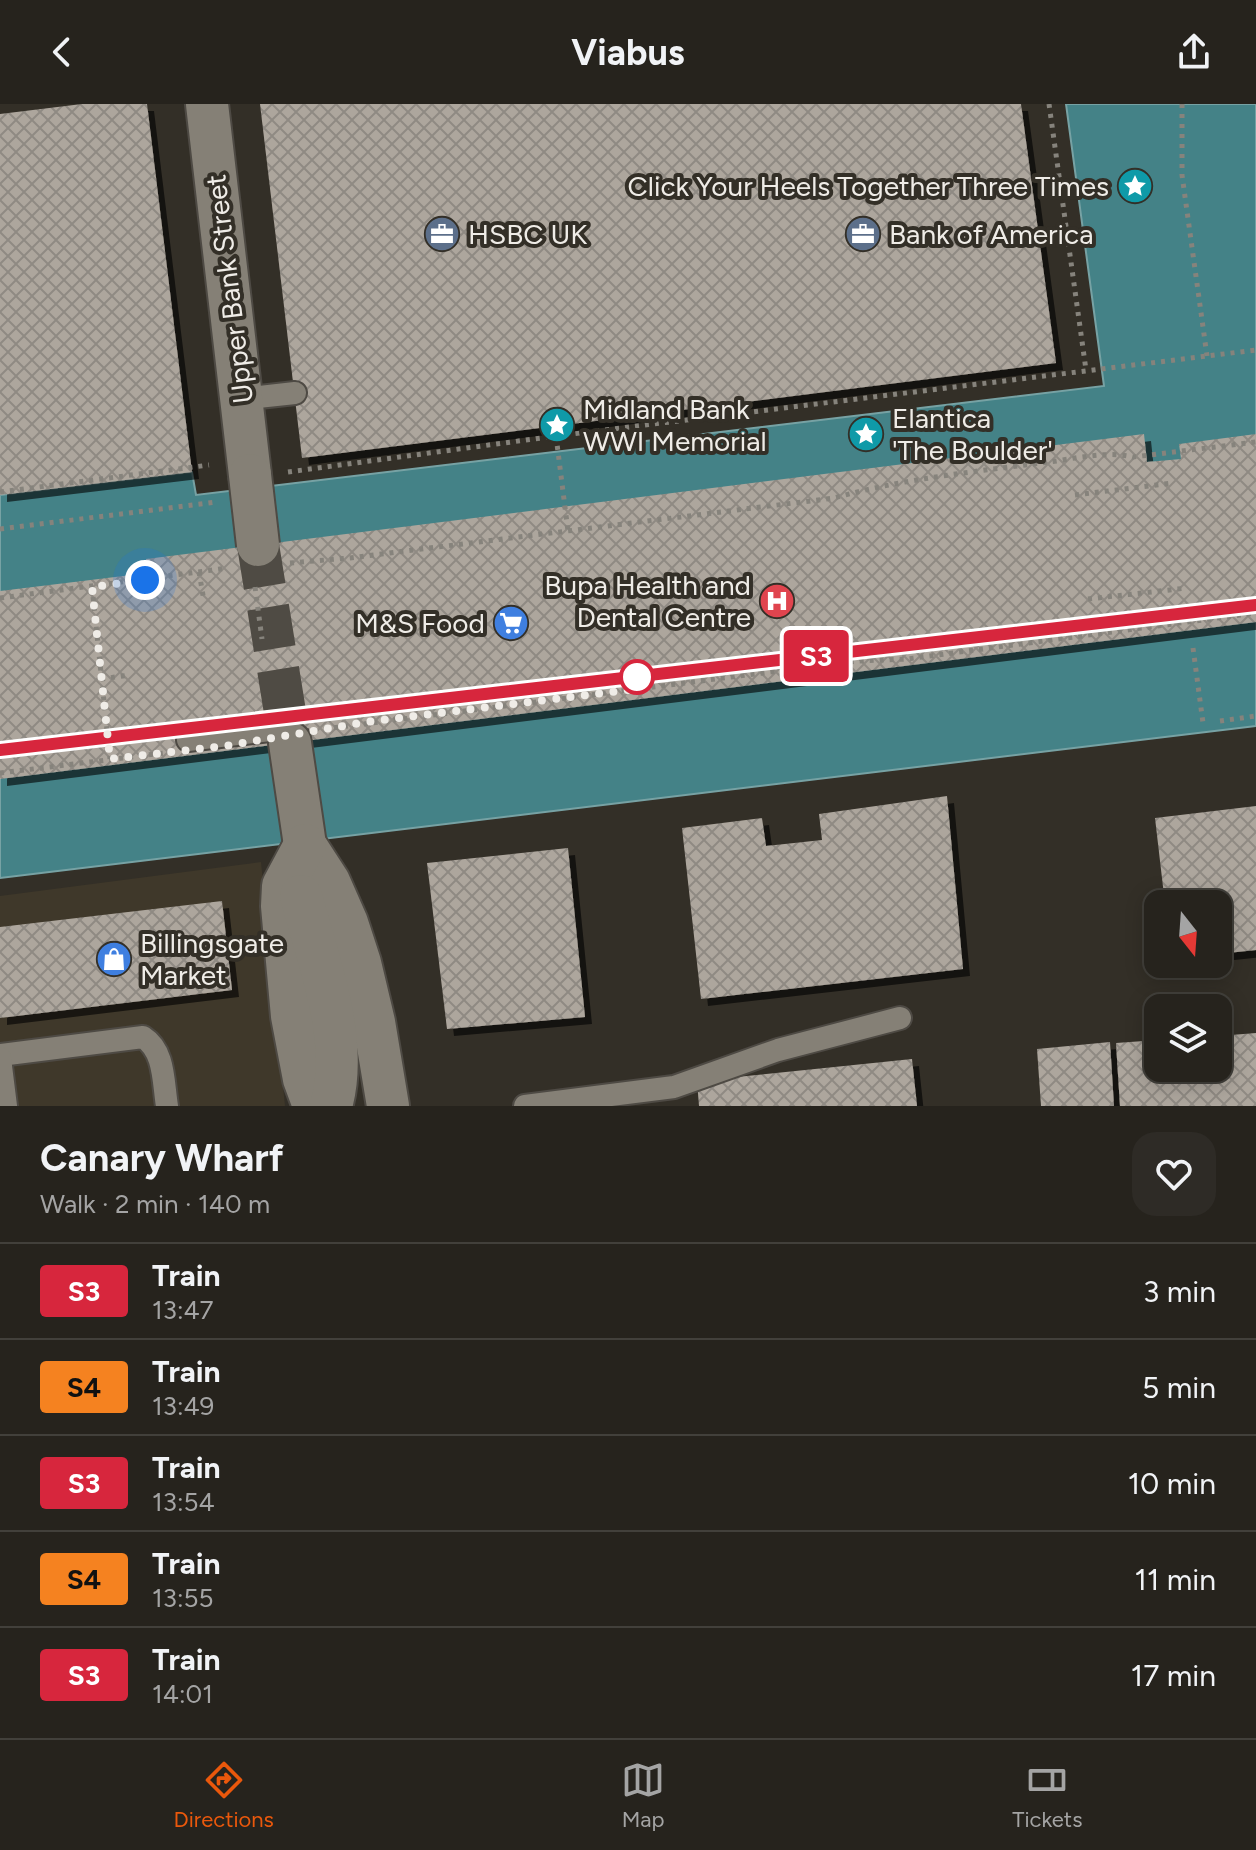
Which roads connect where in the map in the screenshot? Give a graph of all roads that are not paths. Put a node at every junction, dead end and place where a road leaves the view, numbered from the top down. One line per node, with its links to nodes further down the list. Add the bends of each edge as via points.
1 (207, 104): 3 (street, Upper Bank Street)
2 (295, 393): 3 (lane)
3 (241, 399): 4 (street, Upper Bank Street, bridge)
4 (259, 559)
5 (296, 734): 6 (lane); 7 (street)
6 (188, 740)
7 (299, 854): 12 (street, via 283,886 282,906 292,1016); 13 (street, via 337,1051); 14 (street, via 329,882 347,923 374,1022)
8 (900, 1018): 15 (lane, via 778,1050 674,1087)
9 (0, 1056): 10 (lane); 11 (lane, via 143,1037 159,1053)
10 (6, 1106)
11 (167, 1106)
12 (314, 1106)
13 (331, 1106)
14 (388, 1106)
15 (525, 1106)

